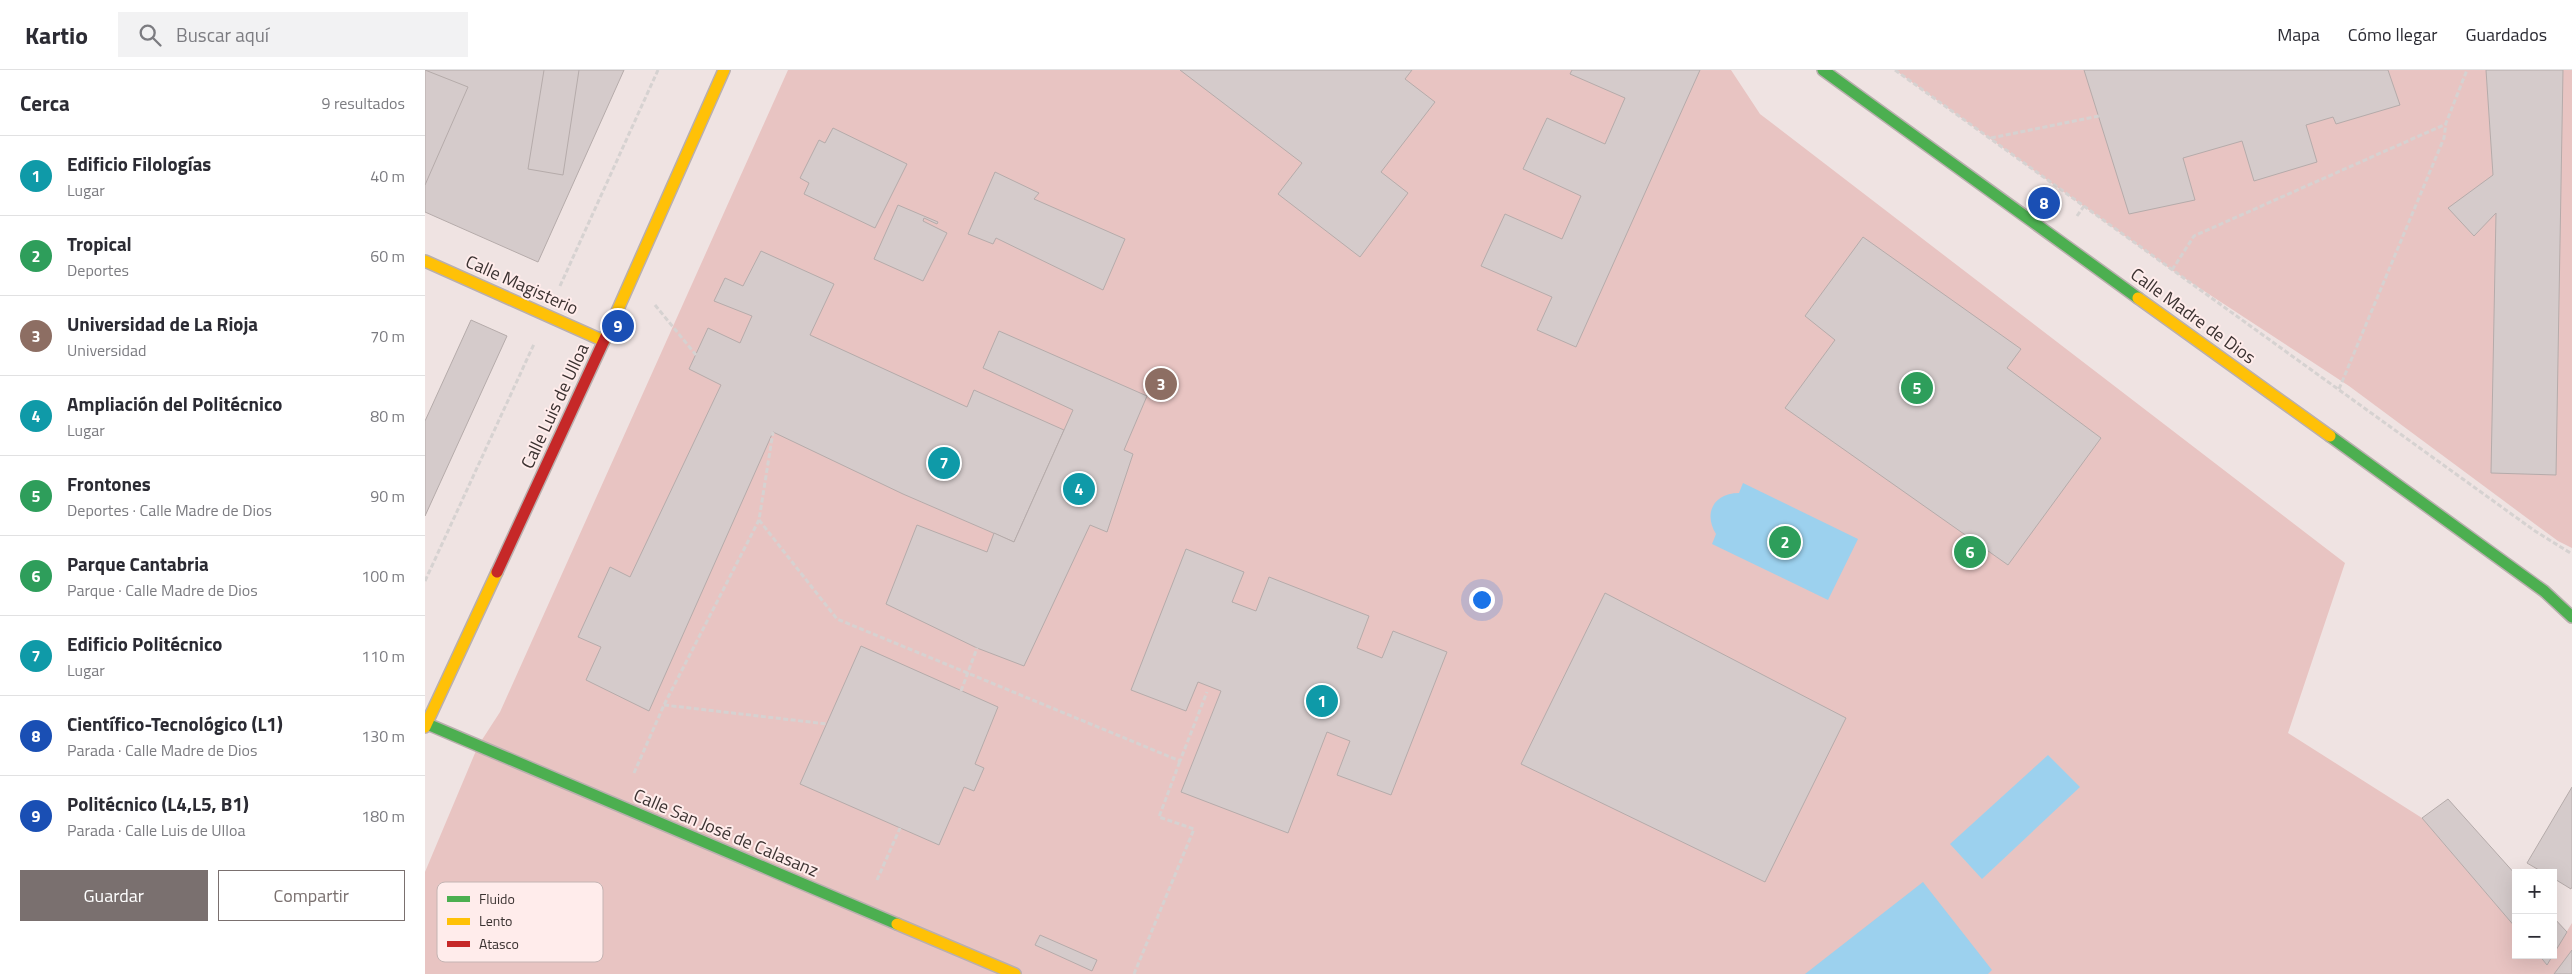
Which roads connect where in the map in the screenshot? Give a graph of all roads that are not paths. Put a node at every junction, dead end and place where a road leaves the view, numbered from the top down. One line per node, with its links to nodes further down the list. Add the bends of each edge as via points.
1 (724, 70): 4 (main road, Calle Luis de Ulloa)
2 (1823, 70): 5 (main road, Calle Madre de Dios)
3 (425, 261): 4 (main road, Calle Magisterio)
4 (604, 341): 8 (main road, Calle Luis de Ulloa)
5 (2544, 591): 6 (main road, Calle Madre de Dios); 7 (main road, Calle Madre de Dios)
6 (2572, 606)
7 (2572, 617)
8 (426, 724): 9 (main road, Calle San José de Calasanz)
9 (1015, 974)

